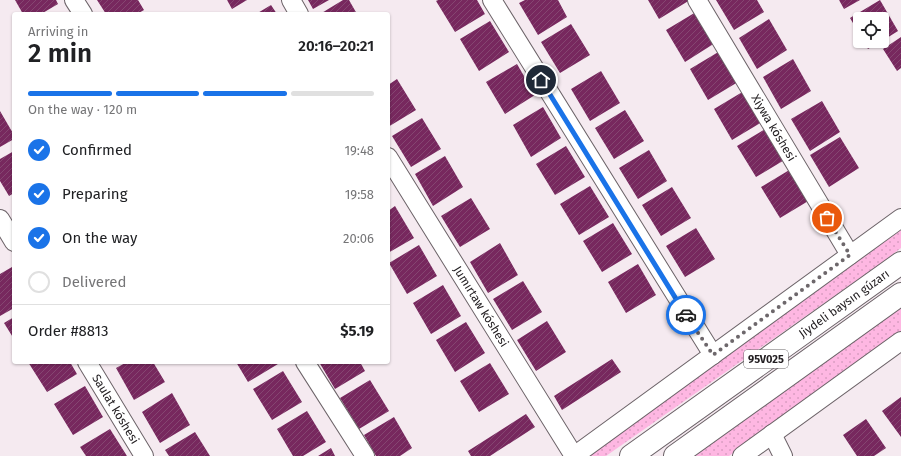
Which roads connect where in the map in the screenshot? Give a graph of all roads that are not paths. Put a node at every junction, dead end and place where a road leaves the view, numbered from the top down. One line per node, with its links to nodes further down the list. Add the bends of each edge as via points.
1 (74, 0): 5 (street)
2 (290, 0): 6 (street)
3 (492, 0): 15 (street)
4 (697, 0): 11 (street, Xiywa kóshesi)
5 (82, 12)
6 (298, 12)
7 (390, 160): 21 (street, Jumırtaw kóshesi)
8 (901, 218): 11 (street)
9 (0, 219): 10 (street)
10 (12, 239)
11 (850, 255): 15 (street)
12 (901, 263): 22 (main road, Jiydeli baysın gúzarı / 95V025)
13 (901, 294): 23 (main road, Jiydeli baysın gúzarı / 95V025)
14 (901, 341): 18 (street)
15 (713, 355): 21 (street)
16 (88, 364): 19 (street, Saulat kóshesi)
17 (306, 364): 20 (street)
18 (772, 434): 24 (street); 25 (street)
19 (144, 456)
20 (365, 456)
21 (574, 456)
22 (632, 456)
23 (675, 456)
24 (742, 456)
25 (783, 456)

